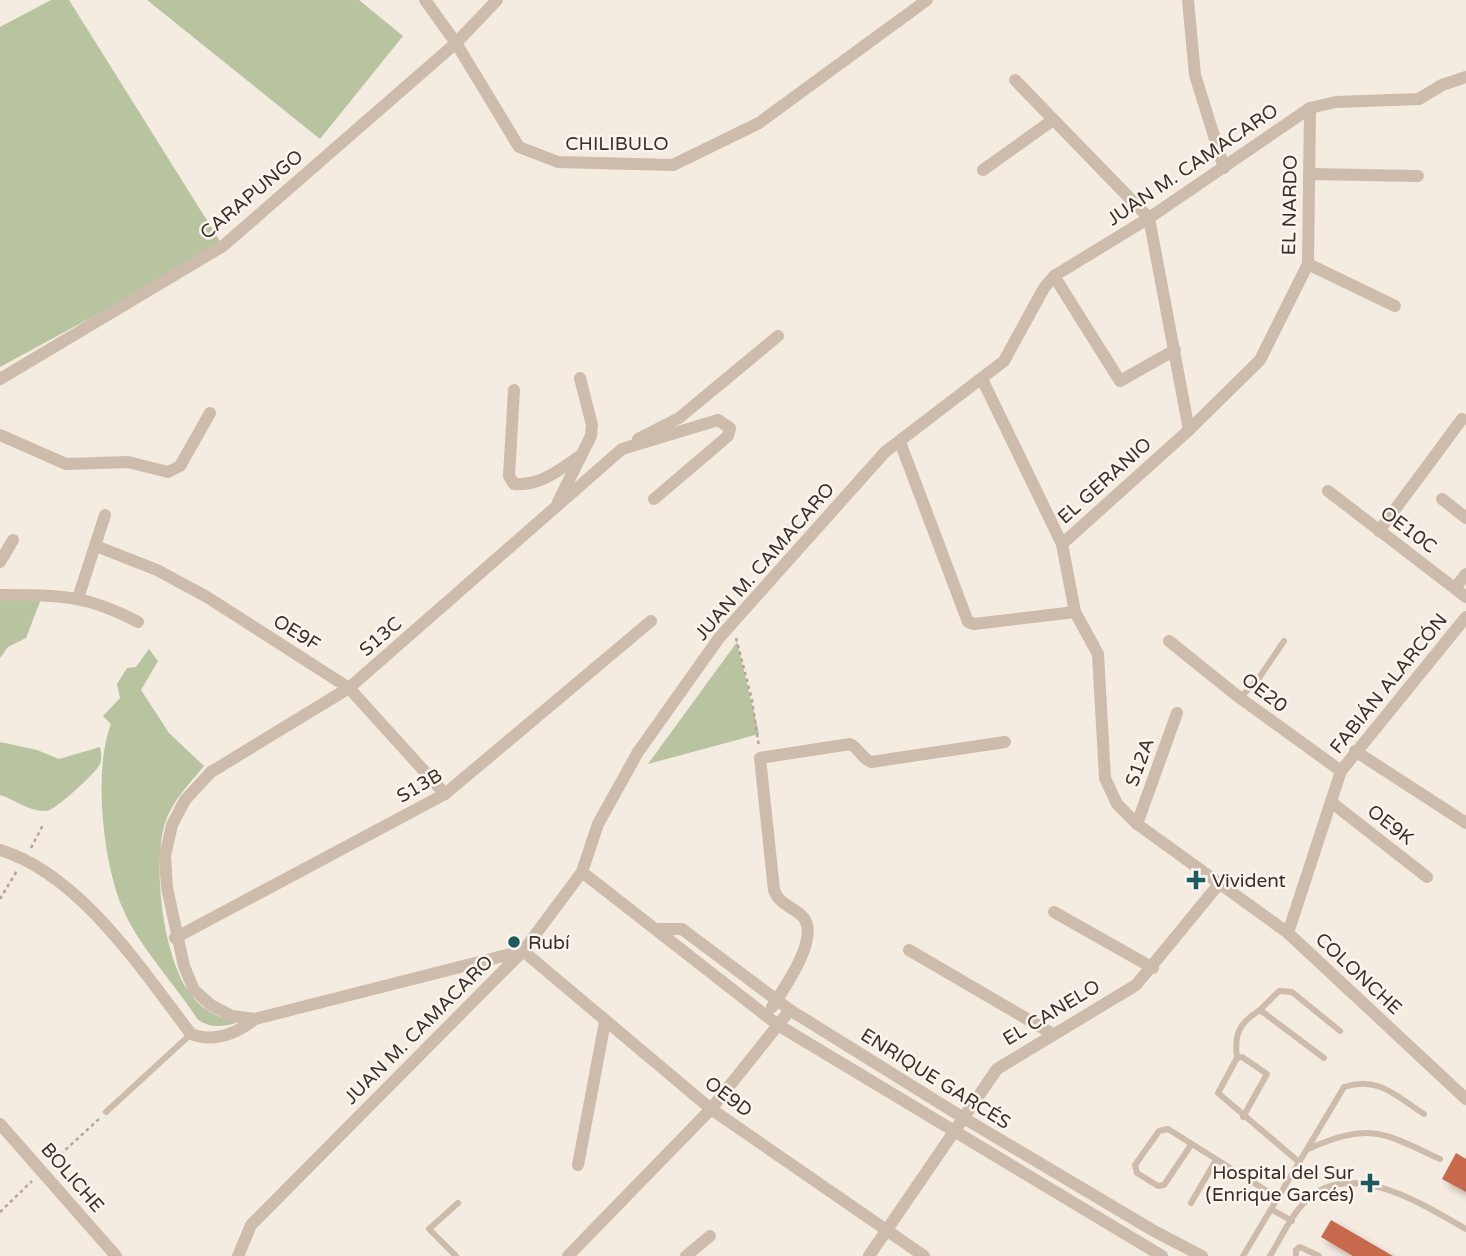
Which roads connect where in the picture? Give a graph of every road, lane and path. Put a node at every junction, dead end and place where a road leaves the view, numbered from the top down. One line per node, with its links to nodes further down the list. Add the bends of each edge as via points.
1 (425, 0): 5 (street, CHILIBULO)
2 (497, 0): 5 (street, CARAPUNGO)
3 (927, 0): 5 (street, CHILIBULO, via 759,123 673,164 558,162 519,147)
4 (1188, 0): 10 (street, via 1195,75)
5 (456, 43): 21 (street, CARAPUNGO, via 223,246)
6 (1466, 77): 8 (street, JUAN M. CAMACARO, via 1419,99 1336,102)
7 (1015, 80): 9 (street)
8 (1310, 108): 10 (street, JUAN M. CAMACARO); 12 (street, EL NARDO)
9 (1053, 120): 11 (street); 14 (street)
10 (1224, 168): 14 (street, JUAN M. CAMACARO)
11 (983, 170)
12 (1310, 174): 13 (street); 15 (street, EL NARDO)
13 (1418, 176)
14 (1149, 218): 16 (street, JUAN M. CAMACARO); 19 (street)
15 (1308, 264): 17 (street); 26 (street, EL NARDO, via 1260,360)
16 (1054, 276): 19 (street, via 1120,381); 22 (street, JUAN M. CAMACARO, via 1010,354)
17 (1395, 306)
18 (778, 335): 29 (street, via 679,418)
19 (1175, 350): 26 (street)
20 (579, 378): 30 (street, via 592,425)
21 (0, 379)
22 (982, 379): 28 (street, JUAN M. CAMACARO); 39 (street)
23 (514, 390): 30 (street, via 509,477 514,484 543,480)
24 (210, 413): 27 (street, via 180,466 168,472 128,462 66,464)
25 (1462, 419): 37 (street)
26 (1189, 430): 39 (street, EL GERANIO)
27 (0, 435)
28 (900, 442): 47 (street, via 968,622); 51 (street, JUAN M. CAMACARO, via 885,452)
29 (622, 449): 32 (street, S13C, via 718,420 730,428 728,436); 34 (street, S13C)
30 (580, 456): 34 (street)
31 (1328, 491): 37 (street, OE10C)
32 (654, 499)
33 (1442, 499): 36 (street)
34 (555, 508): 54 (street, S13C)
35 (105, 515): 40 (street)
36 (1466, 518)
37 (1379, 531): 43 (street, OE10C)
38 (13, 540): 41 (street)
39 (1062, 544): 47 (street, EL GERANIO)
40 (96, 546): 45 (street); 54 (street, OE9F, via 157,570 207,597)
41 (0, 562)
42 (1466, 574): 43 (street)
43 (1455, 588): 46 (street, OE10C)
44 (0, 595): 45 (street)
45 (78, 597): 50 (street)
46 (1466, 597)
47 (1075, 612): 65 (street, EL GERANIO, via 1098,654 1105,778 1117,804)
48 (1466, 618): 58 (street, FABIÁN ALARCÓN)
49 (651, 621): 61 (street, S13B)
50 (138, 622)
51 (731, 624): 59 (path, via 752,700); 68 (street, JUAN M. CAMACARO, via 638,752 598,824)
52 (1169, 641): 55 (street, OE20)
53 (1284, 641): 55 (lane)
54 (349, 688): 61 (street, OE9F); 75 (street, S13C, via 211,772 185,800 172,825 165,856)
55 (1240, 698): 60 (street, OE20)
56 (1177, 713): 65 (street, S12A)
57 (1005, 742): 59 (street, via 871,762 850,744)
58 (1355, 751): 60 (street, FABIÁN ALARCÓN); 63 (street)
59 (760, 758): 79 (street, via 774,890 784,904 803,916 810,929 807,944)
60 (1340, 771): 62 (street, FABIÁN ALARCÓN)
61 (445, 794): 75 (street, S13B)
62 (1331, 802): 69 (street, OE9K); 74 (street, FABIÁN ALARCÓN)
63 (1464, 817)
64 (44, 823): 67 (path)
65 (1137, 824): 70 (street, EL GERANIO)
66 (0, 850): 67 (street)
67 (26, 858): 71 (path); 88 (street, via 117,936)
68 (582, 872): 73 (street, ENRIQUE GARCÉS); 77 (street, JUAN M. CAMACARO)
69 (1427, 877)
70 (1219, 884): 74 (street, COLONCHE); 78 (street, EL CANELO)
71 (0, 899)
72 (1054, 912): 78 (street)
73 (658, 929): 79 (street, ENRIQUE GARCÉS, via 682,929); 82 (street, ENRIQUE GARCÉS)
74 (1288, 933): 91 (street, COLONCHE)
75 (175, 938): 83 (street, S13C, via 194,990 232,1016)
76 (909, 950): 87 (street)
77 (523, 951): 83 (street); 84 (street, OE9D); 118 (street, JUAN M. CAMACARO, via 251,1226)
78 (1153, 968): 87 (street, EL CANELO, via 1136,985)
79 (776, 1000): 80 (street, ENRIQUE GARCÉS); 82 (street)
80 (790, 1010): 85 (street); 95 (street, ENRIQUE GARCÉS)
81 (1260, 1010): 86 (lane, via 1279,991 1292,992); 89 (lane, via 1243,1023 1234,1038); 90 (lane)
82 (766, 1016): 85 (street, ENRIQUE GARCÉS)
83 (255, 1020): 88 (street, via 240,1031 215,1038)
84 (605, 1022): 92 (street, OE9D); 104 (street)
85 (778, 1026): 92 (street); 98 (street, ENRIQUE GARCÉS)
86 (1340, 1031)
87 (1051, 1033): 95 (street, EL CANELO, via 997,1069)
88 (191, 1034): 93 (lane)
89 (1237, 1058): 96 (lane, via 1217,1090); 96 (lane, via 1266,1074)
90 (1324, 1058)
91 (1466, 1100)
92 (711, 1109): 113 (street, OE9D); 120 (street)
93 (106, 1112): 105 (path)
94 (1424, 1114): 100 (lane, via 1378,1085 1356,1083 1344,1087)
95 (962, 1117): 98 (street, EL CANELO); 114 (street, ENRIQUE GARCÉS)
96 (1243, 1117): 103 (lane)
97 (0, 1124): 105 (street, BOLICHE)
98 (953, 1131): 113 (street, EL CANELO); 116 (street, ENRIQUE GARCÉS)
99 (1191, 1145): 99 (lane, via 1163,1129 1135,1165 1137,1173 1164,1185); 102 (lane)
100 (1307, 1150): 101 (lane, via 1336,1137 1383,1133); 103 (lane)
101 (1440, 1159)
102 (1216, 1160): 106 (lane); 108 (lane)
103 (1300, 1162): 106 (lane)
104 (578, 1165)
105 (42, 1171): 110 (path); 117 (street, BOLICHE)
106 (1278, 1198): 109 (lane)
107 (458, 1203): 119 (lane, via 429,1229)
108 (1191, 1203)
109 (1272, 1209): 111 (lane); 126 (lane)
110 (0, 1212)
111 (1292, 1221): 112 (lane, via 1314,1194 1355,1184 1404,1194); 127 (lane)
112 (1466, 1229)
113 (887, 1230): 122 (street, EL CANELO); 123 (street, OE9D)
114 (1154, 1231): 116 (street); 125 (street, ENRIQUE GARCÉS)
115 (710, 1236): 121 (street)
116 (1138, 1251): 124 (street, ENRIQUE GARCÉS)
117 (116, 1256)
118 (238, 1256)
119 (456, 1256)
120 (568, 1256)
121 (686, 1256)
122 (869, 1256)
123 (924, 1256)
124 (1162, 1256)
125 (1202, 1256)
126 (1243, 1256)
127 (1270, 1256)
128 (1296, 1256): 129 (lane, via 1296,1250 1304,1247)
129 (1319, 1256)

